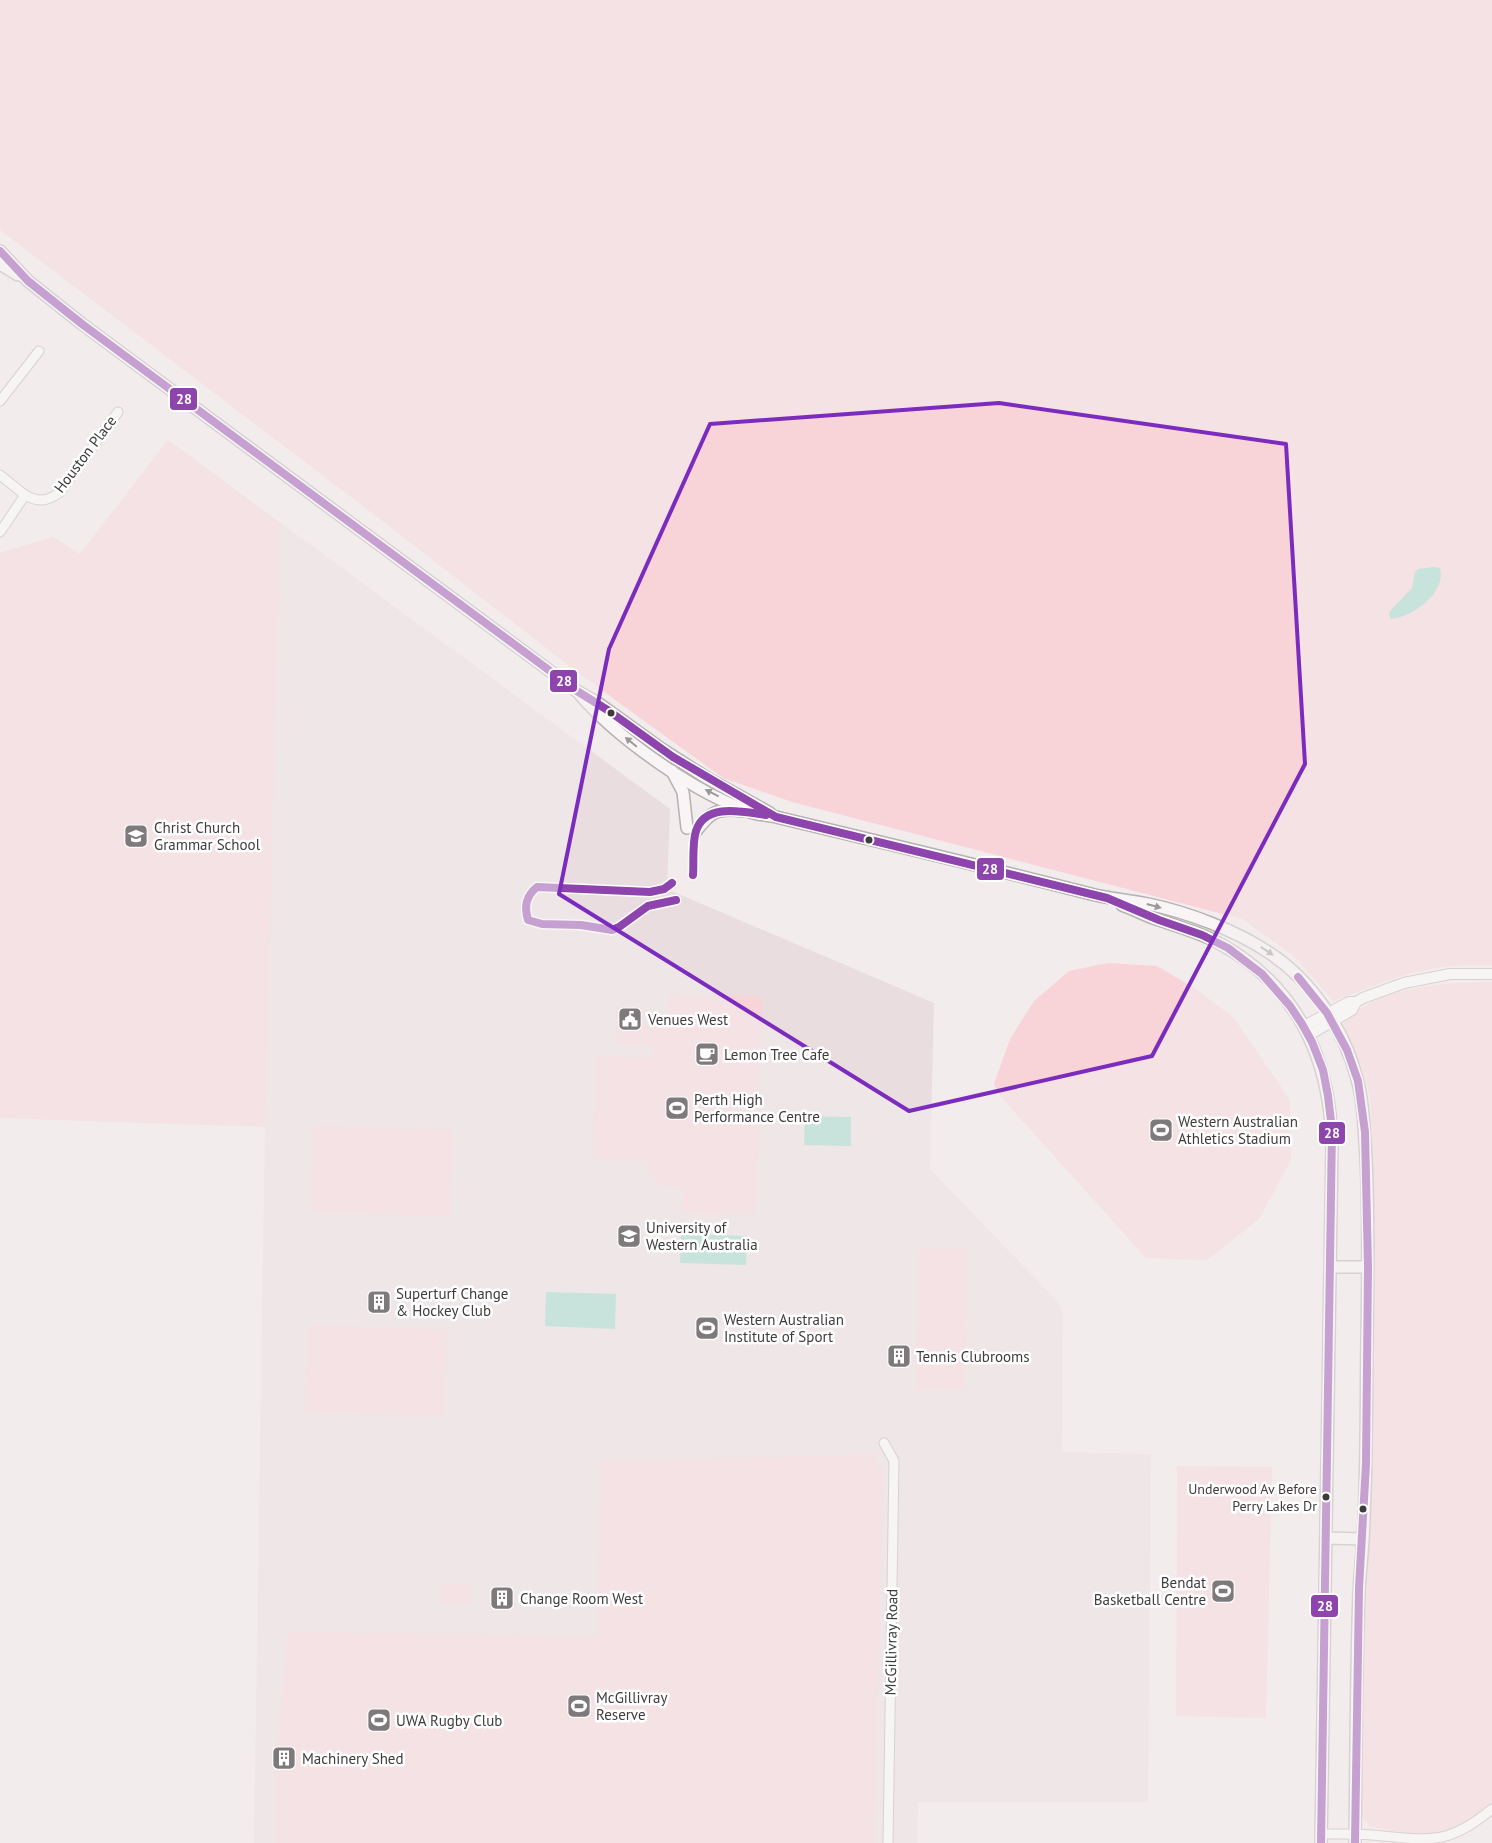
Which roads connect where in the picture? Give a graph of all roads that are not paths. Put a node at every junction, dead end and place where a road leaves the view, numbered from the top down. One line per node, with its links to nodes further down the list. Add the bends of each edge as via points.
1 (0, 251): 3 (main road)
2 (2, 266): 3 (main road)
3 (28, 281): 10 (main road)
4 (39, 351): 5 (street)
5 (0, 401)
6 (118, 412): 8 (street, Houston Place, via 59,492 42,501)
7 (0, 475): 8 (street)
8 (25, 495): 9 (street)
9 (0, 532)
10 (577, 691): 11 (main road, one-way to 10, via 591,708); 13 (main road, via 668,753)
11 (671, 770): 12 (main road, one-way to 11); 12 (main road, via 682,791 691,830 719,811)
12 (754, 813): 13 (main road)
13 (776, 816): 14 (main road)
14 (1106, 898): 16 (main road, one-way to 16, via 1150,905 1224,928 1245,938 1292,970); 17 (main road, via 1195,932 1232,950 1277,990)
15 (1492, 974): 16 (street, via 1450,974 1404,983 1349,1002)
16 (1330, 1017): 17 (street); 19 (main road, via 1353,1065 1364,1115)
17 (1306, 1031): 18 (main road, via 1320,1063 1331,1113)
18 (1331, 1266): 19 (main road); 21 (main road)
19 (1368, 1266): 22 (main road)
20 (884, 1443): 26 (street, McGillivray Road, via 894,1461)
21 (1326, 1538): 22 (main road); 24 (main road)
22 (1363, 1539): 25 (main road, via 1359,1588)
23 (1492, 1809): 25 (street, via 1463,1831 1438,1840)
24 (1321, 1838): 25 (street)
25 (1355, 1839)
26 (888, 1843)

